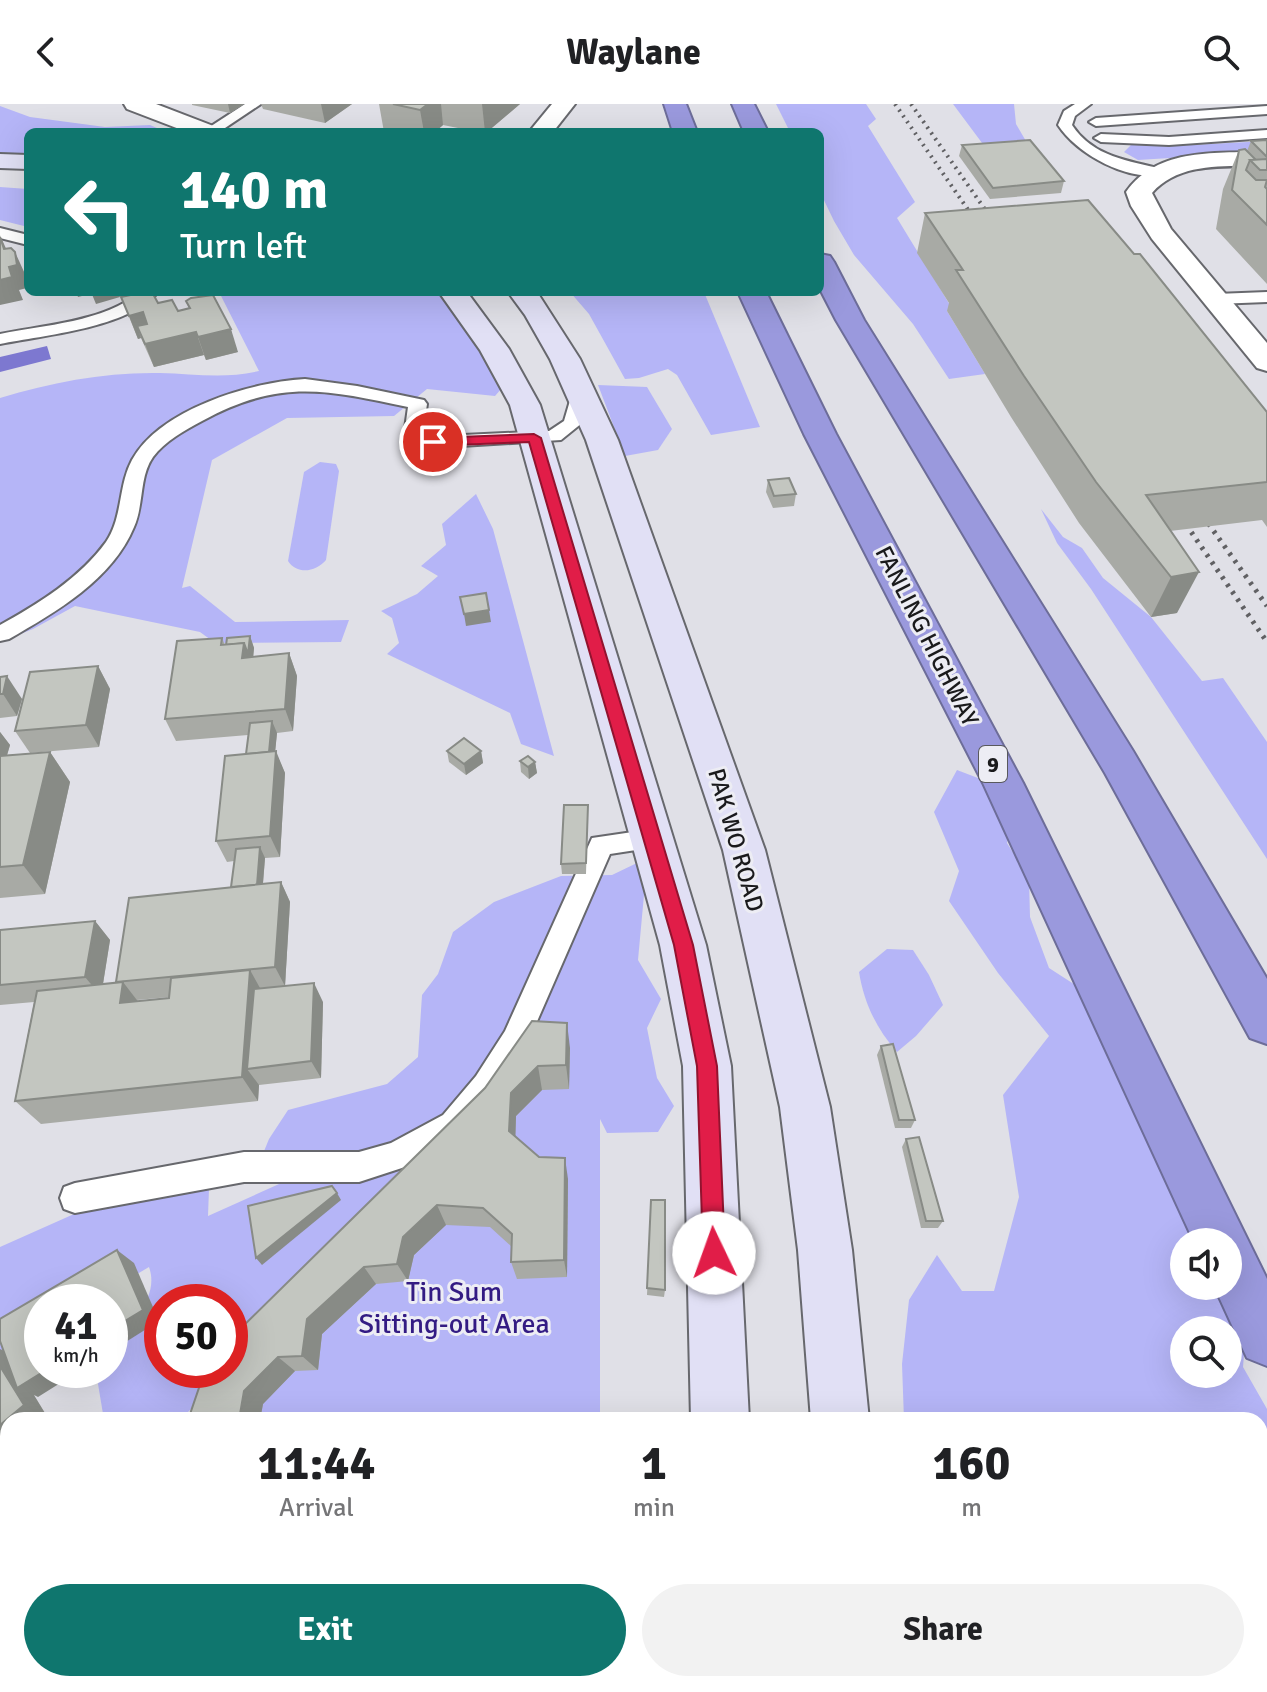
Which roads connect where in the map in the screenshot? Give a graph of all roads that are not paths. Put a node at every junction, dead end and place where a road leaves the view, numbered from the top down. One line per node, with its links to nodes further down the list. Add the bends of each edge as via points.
1 (135, 104): 9 (street)
2 (254, 104): 10 (lane)
3 (675, 104): 11 (highway)
4 (743, 104): 12 (highway)
5 (1229, 104): 7 (lane)
6 (1267, 110): 7 (lane)
7 (1096, 119): 8 (lane); 13 (lane, via 1169,141); 14 (lane, via 1100,151); 14 (lane, via 1069,114 1065,125 1072,139)
8 (1267, 120)
9 (198, 128)
10 (215, 128)
11 (684, 128)
12 (754, 128)
13 (1267, 134)
14 (1106, 158): 18 (lane)
15 (1267, 159): 18 (street)
16 (0, 161): 17 (main road)
17 (24, 162)
18 (1158, 172): 29 (street, via 1139,192 1144,206)
19 (0, 183): 20 (main road)
20 (24, 184)
21 (0, 233): 22 (lane)
22 (24, 239)
23 (824, 270): 36 (highway, via 1119,762)
24 (148, 296): 30 (lane, via 140,311)
25 (456, 296): 33 (main road, via 525,405)
26 (525, 296): 32 (main road, PAK WO ROAD)
27 (754, 296): 38 (highway, FANLING HIGHWAY / 9, via 820,434 1003,783)
28 (1267, 297): 29 (lane)
29 (1216, 299): 31 (street)
30 (0, 339)
31 (1267, 362)
32 (580, 391): 33 (lane, via 573,423 554,436); 42 (main road, PAK WO ROAD, via 617,481 744,850 805,1107)
33 (534, 438): 34 (lane, via 412,443 418,404 329,386 270,385 234,396 147,452 138,466 124,528 112,546 64,595); 35 (main road)
34 (1, 634)
35 (653, 839): 37 (lane, via 601,845 515,1040 453,1125 397,1156 359,1167 244,1167); 41 (main road, via 683,945 707,1066)
36 (1267, 1023)
37 (75, 1198)
38 (1214, 1228)
39 (1242, 1286): 40 (highway)
40 (1267, 1338)
41 (720, 1412)
42 (839, 1412)

